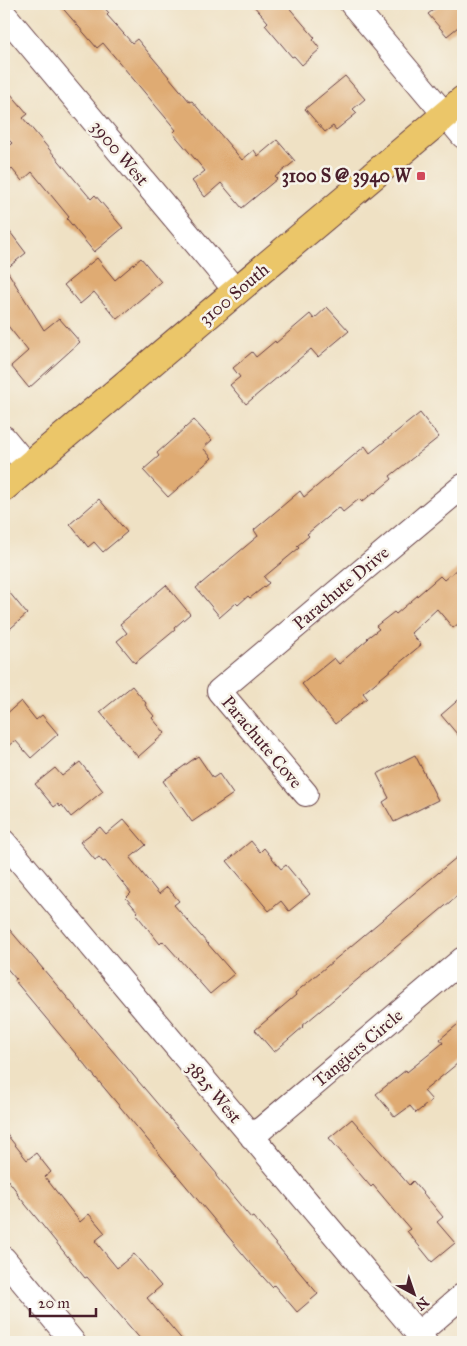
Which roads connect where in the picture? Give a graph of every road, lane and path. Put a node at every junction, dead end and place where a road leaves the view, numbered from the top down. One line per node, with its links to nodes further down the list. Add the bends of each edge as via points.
1 (352, 4): 3 (street)
2 (4, 14): 5 (street, 3900 West)
3 (454, 108): 4 (street); 5 (main road, 3100 South)
4 (463, 136)
5 (236, 291): 7 (main road, 3100 South)
6 (4, 438): 7 (street)
7 (28, 467): 9 (main road, 3100 South)
8 (463, 486): 10 (street, Parachute Drive)
9 (4, 487)
10 (218, 691): 11 (street, Parachute Cove)
11 (306, 794)
12 (4, 842): 14 (street, 3825 West)
13 (463, 959): 14 (street, Tangiers Circle)
14 (252, 1137): 17 (street, 3825 West)
15 (4, 1260): 18 (street)
16 (463, 1295): 17 (street)
17 (421, 1338)
18 (73, 1342)

